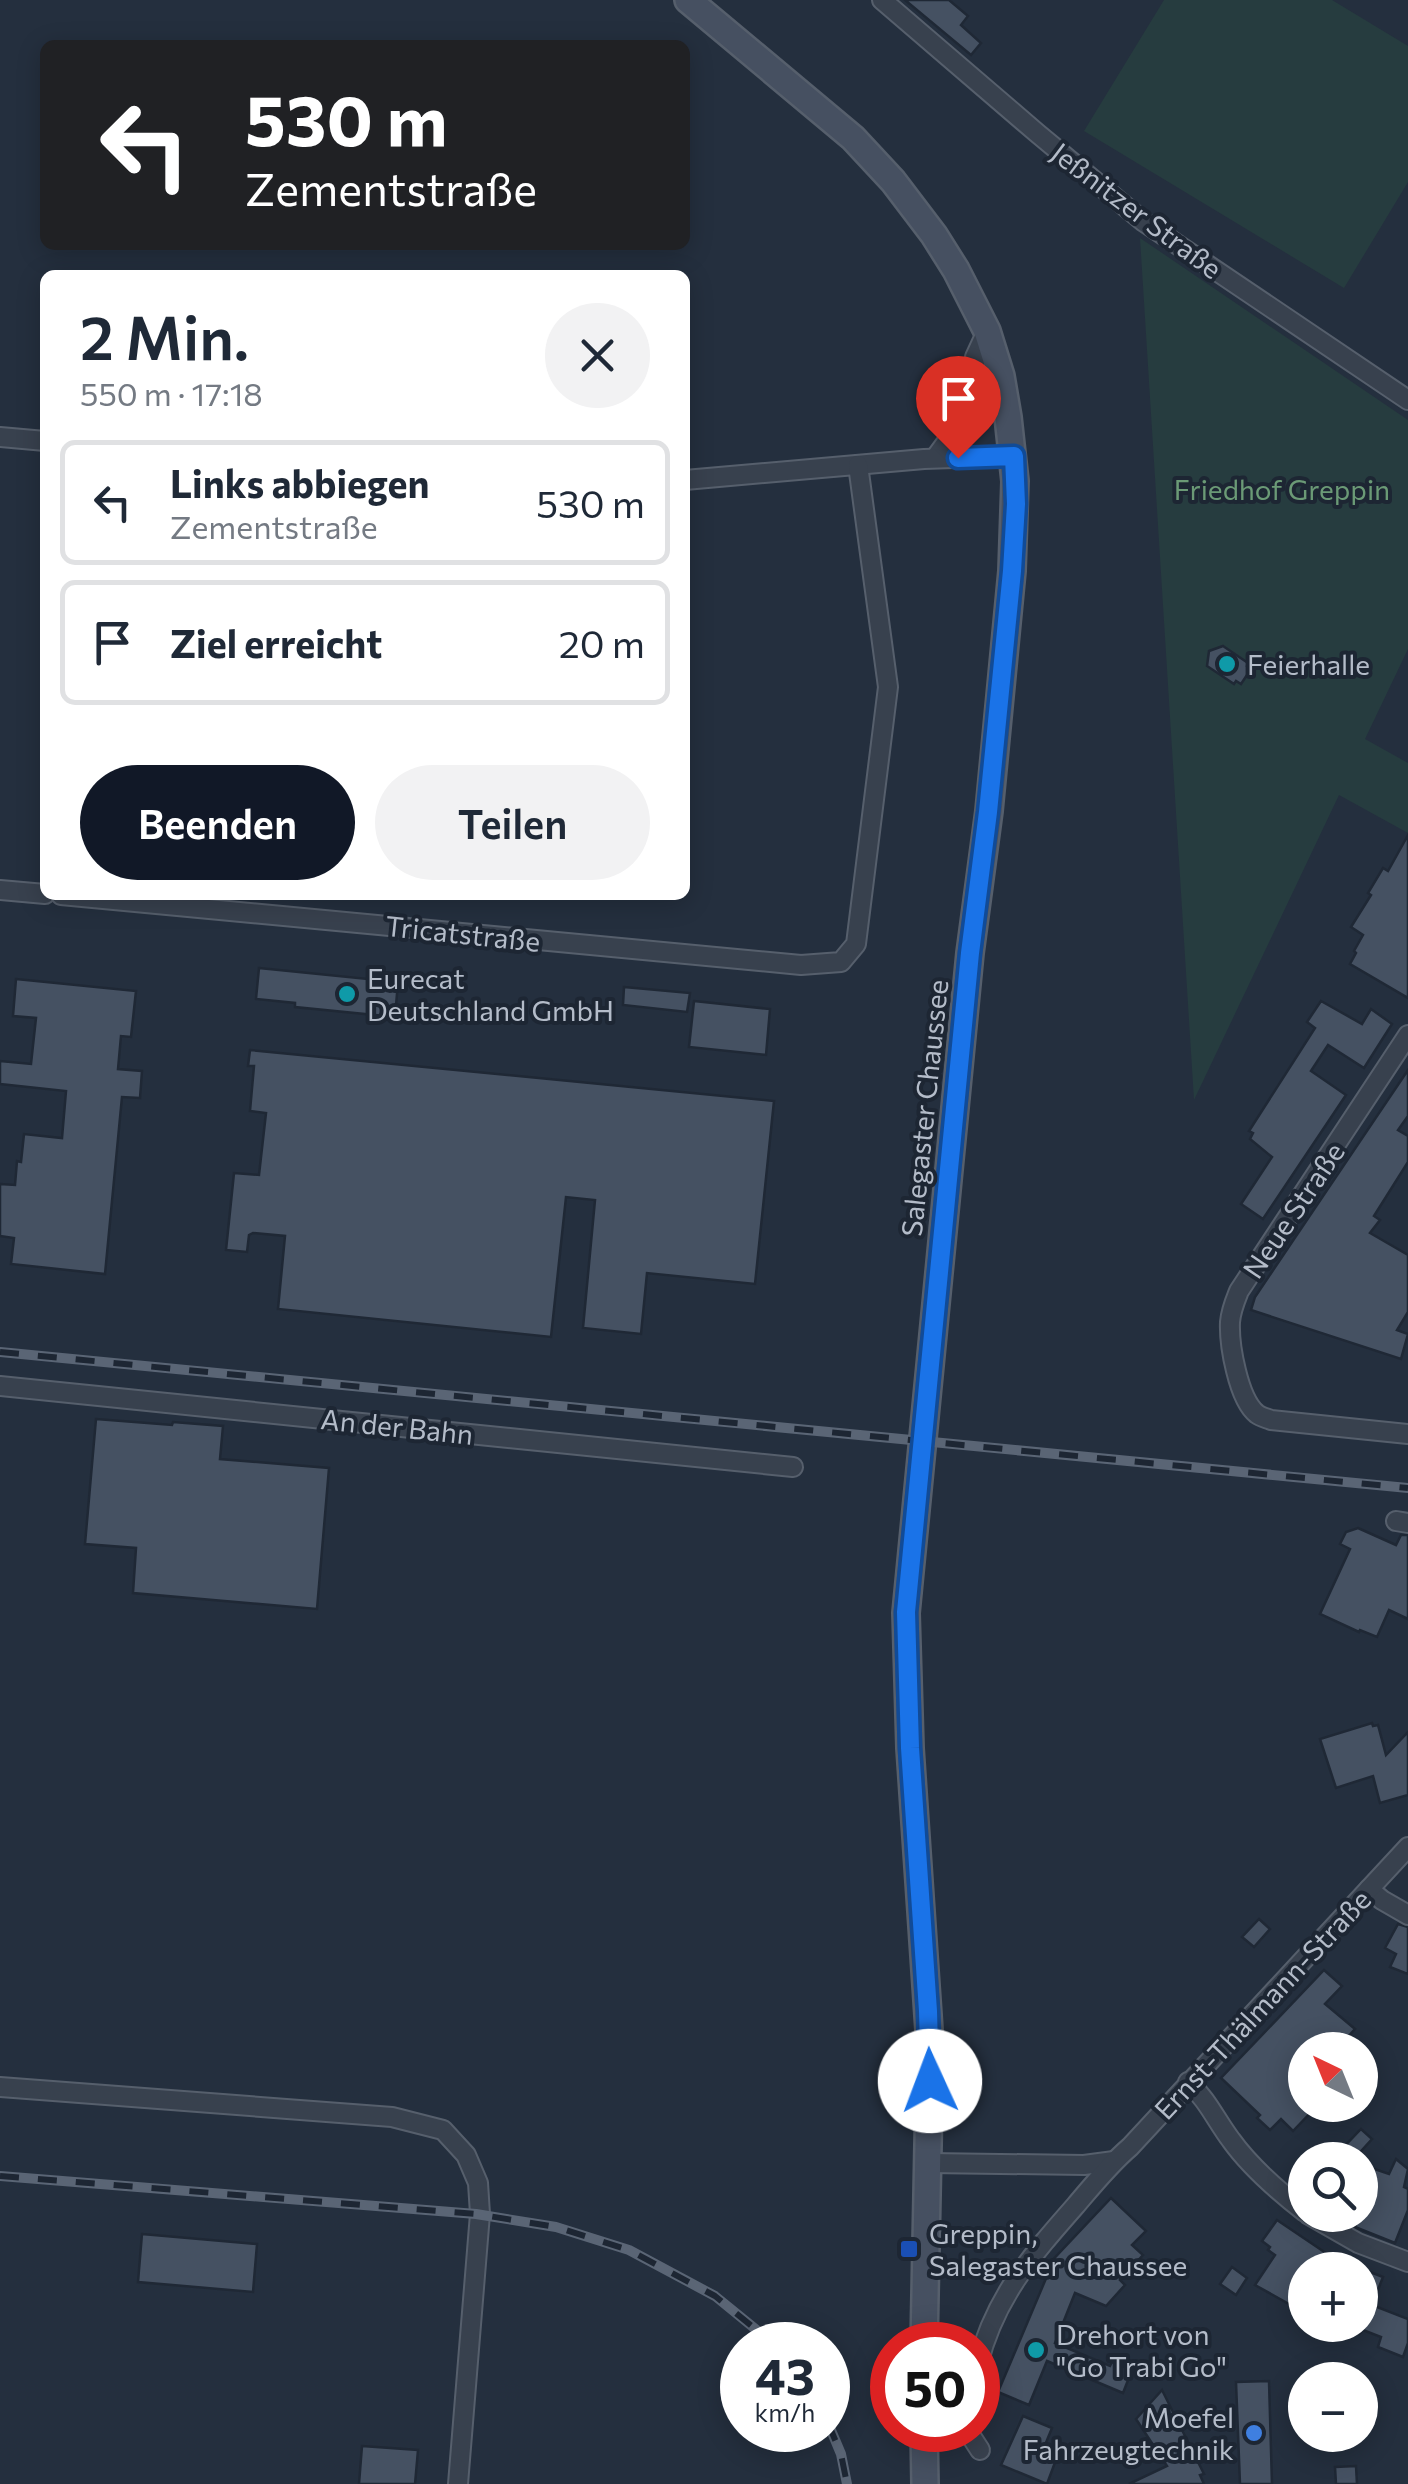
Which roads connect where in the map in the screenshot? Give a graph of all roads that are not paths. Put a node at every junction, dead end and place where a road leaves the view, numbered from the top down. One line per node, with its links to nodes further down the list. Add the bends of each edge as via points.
1 (688, 0): 3 (main road, Salegaster Chaussee, via 873,158 934,235)
2 (882, 0): 4 (street, Jeßnitzer Straße, via 1144,222)
3 (987, 331): 7 (main road, Salegaster Chaussee); 8 (street, via 975,356 971,402)
4 (1408, 400)
5 (0, 436): 6 (street)
6 (40, 440)
7 (1014, 456): 8 (street); 24 (main road, Salegaster Chaussee, via 1012,571 906,1612 930,2045)
8 (935, 458): 9 (street)
9 (858, 465): 10 (street); 13 (street, Tricatstraße, via 888,687 856,944 840,962 800,966)
10 (690, 479)
11 (0, 890): 12 (street)
12 (40, 894)
13 (114, 900)
14 (1408, 1035): 16 (street, Neue Straße, via 1232,1305 1230,1344 1245,1399 1257,1414)
15 (0, 1386): 17 (street, An der Bahn)
16 (1408, 1434)
17 (793, 1467)
18 (1408, 1847): 19 (street, Ernst-Thälmann-Straße)
19 (1368, 1889): 20 (street); 21 (street, Ernst-Thälmann-Straße)
20 (1408, 1915)
21 (1188, 2082): 23 (street, Ernst-Thälmann-Straße); 25 (street, via 1230,2140)
22 (0, 2087): 31 (street, via 392,2118 443,2130 466,2155 480,2214)
23 (1114, 2161): 24 (street); 29 (street, Ernst-Thälmann-Straße, via 1039,2246)
24 (929, 2163): 28 (main road, Salegaster Chaussee)
25 (1288, 2199)
26 (1339, 2232): 27 (street)
27 (1408, 2262)
28 (925, 2322)
29 (993, 2322)
30 (924, 2452): 32 (main road)
31 (458, 2484)
32 (925, 2484)

